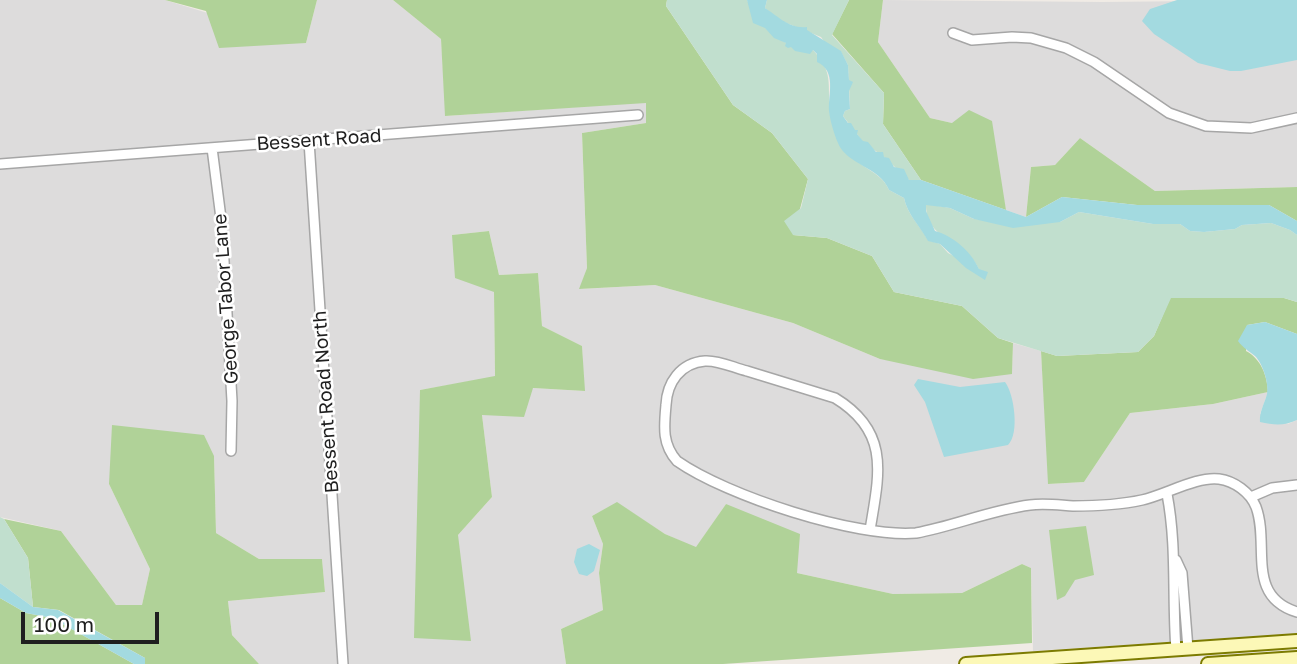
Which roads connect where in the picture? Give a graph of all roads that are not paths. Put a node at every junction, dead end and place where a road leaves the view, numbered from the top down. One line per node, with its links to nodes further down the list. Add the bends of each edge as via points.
1 (953, 33): 3 (street, via 972,40 1031,38 1066,48 1169,113 1206,127 1251,128)
2 (638, 115): 4 (street, Bessent Road)
3 (1297, 118)
4 (309, 141): 5 (street, Bessent Road); 19 (street, Bessent Road North)
5 (212, 148): 6 (street, Bessent Road); 7 (street, George Tabor Lane, via 222,226)
6 (0, 164)
7 (232, 451)
8 (1297, 485): 10 (street, via 1272,488)
9 (1167, 494): 10 (street, via 1218,479); 11 (street, via 1099,506 1032,505 916,533); 12 (street)
10 (1251, 498): 15 (street, via 1259,522 1267,591 1283,607)
11 (870, 530): 11 (street, via 759,499 677,461 663,433 666,392 672,380 693,363 716,362 848,406 864,423 878,456)
12 (1175, 559): 13 (street, via 1182,573); 14 (street)
13 (1185, 610): 14 (street); 17 (street)
14 (1173, 611): 17 (street)
15 (1297, 612)
16 (1297, 641): 17 (street)
17 (1182, 649): 20 (street)
18 (1297, 658): 21 (street)
19 (343, 664)
20 (966, 664)
21 (1208, 664)

